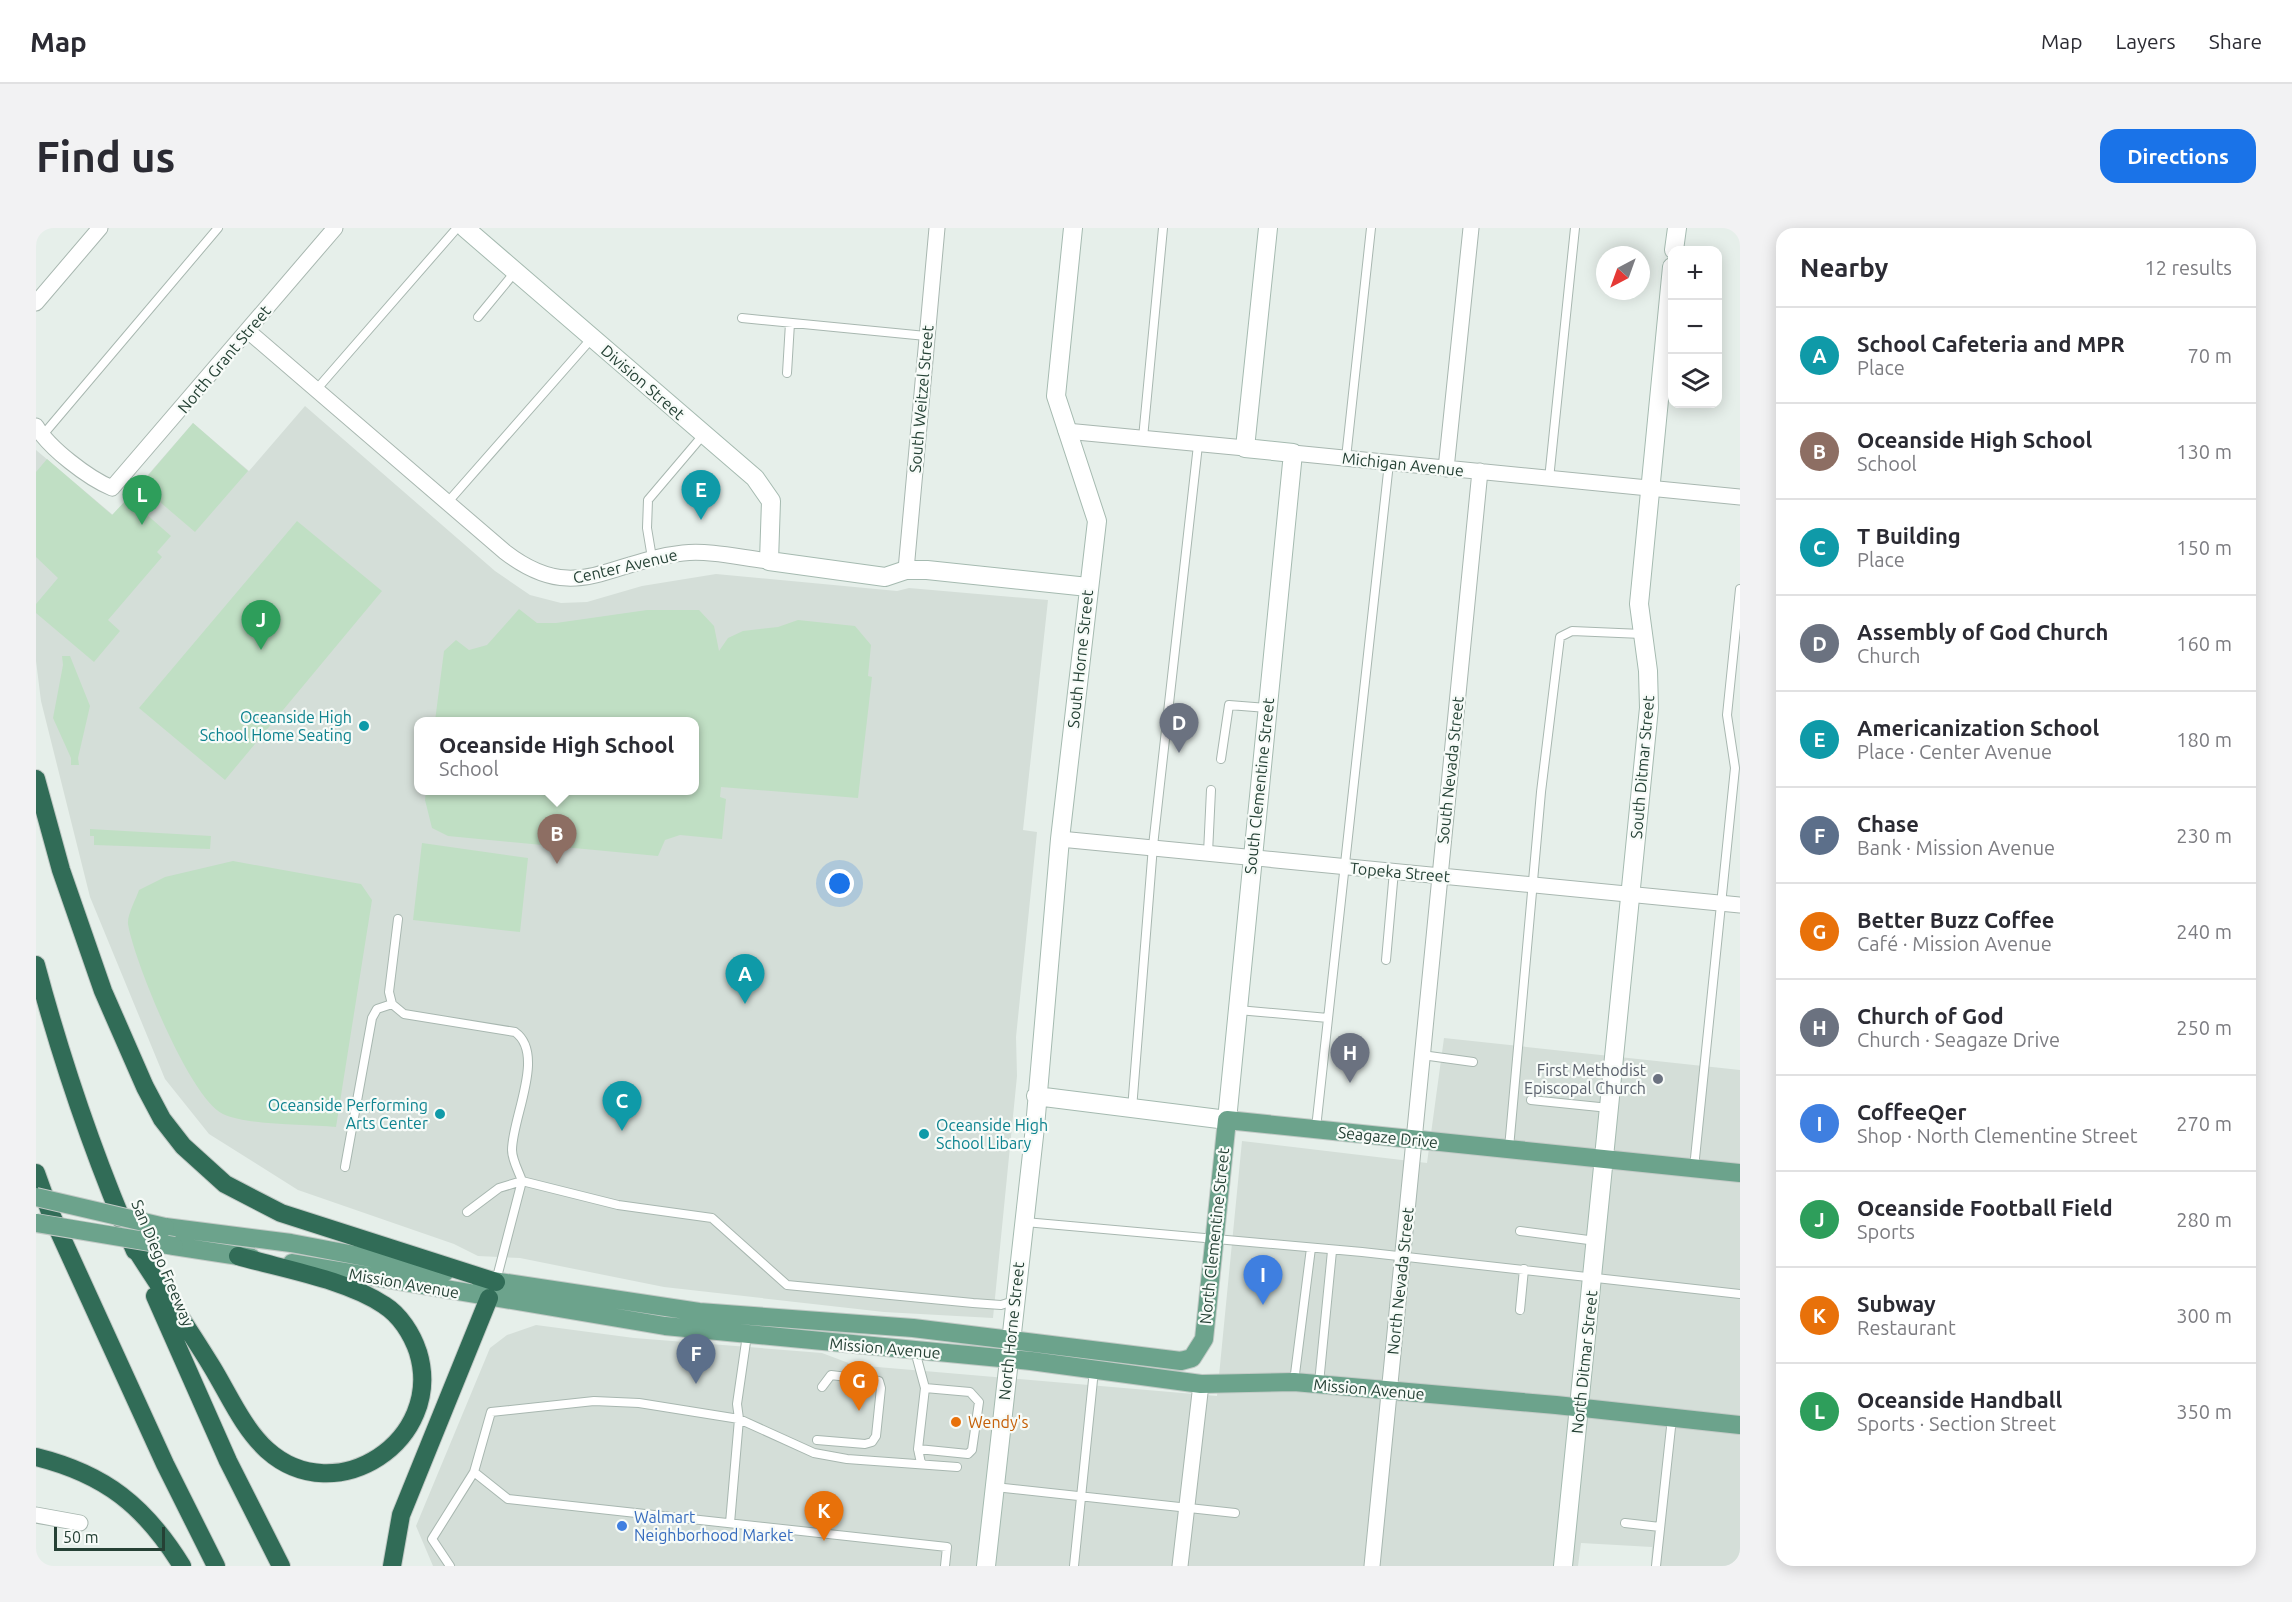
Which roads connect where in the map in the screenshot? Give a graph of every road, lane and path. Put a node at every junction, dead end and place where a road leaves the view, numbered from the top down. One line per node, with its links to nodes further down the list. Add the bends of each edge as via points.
1 (100, 228): 17 (street)
2 (219, 228): 26 (lane)
3 (335, 228): 21 (street, North Grant Street)
4 (457, 228): 25 (lane)
5 (465, 228): 15 (street, Division Street)
6 (937, 228): 22 (street, South Weitzel Street)
7 (1073, 228): 27 (street, South Horne Street, via 1056,396)
8 (1164, 228): 29 (lane)
9 (1268, 228): 31 (street)
10 (1371, 228): 33 (lane)
11 (1471, 228): 35 (street)
12 (1575, 228): 37 (lane)
13 (1677, 228): 14 (street)
14 (1675, 246)
15 (516, 272): 18 (lane); 23 (street, Division Street)
16 (1669, 300): 38 (street, South Ditmar Street)
17 (36, 303)
18 (478, 317)
19 (742, 318): 20 (lane)
20 (790, 323): 22 (lane); 24 (lane)
21 (248, 331): 25 (street, Center Avenue); 26 (street, North Grant Street, via 112,488 95,481)
22 (926, 336): 43 (street, South Weitzel Street)
23 (592, 338): 28 (street, Division Street); 40 (lane)
24 (787, 373)
25 (316, 390): 40 (street, Center Avenue)
26 (39, 431)
27 (1065, 431): 29 (street, Michigan Avenue); 44 (street, South Horne Street, via 1097,521)
28 (704, 434): 41 (lane, via 648,500); 42 (street, Division Street, via 754,478 771,501)
29 (1143, 438): 30 (street, Michigan Avenue)
30 (1198, 445): 31 (street, Michigan Avenue); 52 (lane)
31 (1245, 448): 32 (street, Michigan Avenue)
32 (1293, 453): 33 (street, Michigan Avenue); 47 (street, South Clementine Street)
33 (1346, 459): 34 (street, Michigan Avenue)
34 (1389, 463): 35 (street, Michigan Avenue); 55 (lane)
35 (1446, 469): 36 (street, Michigan Avenue)
36 (1480, 471): 37 (street, Michigan Avenue); 57 (street, South Nevada Street)
37 (1549, 479): 38 (street, Michigan Avenue)
38 (1650, 488): 39 (street, Michigan Avenue); 46 (street, South Ditmar Street, via 1639,604)
39 (1740, 497)
40 (447, 503): 41 (street, Center Avenue, via 511,557 546,576 578,580)
41 (652, 558): 42 (street, Center Avenue, via 686,552)
42 (769, 561): 43 (street, Center Avenue, via 885,577)
43 (906, 570): 44 (street, Center Avenue)
44 (1088, 587): 51 (street, South Horne Street)
45 (1740, 589): 60 (lane, via 1727,715 1735,768)
46 (1642, 634): 58 (lane, via 1572,631 1560,637); 59 (street, South Ditmar Street, via 1649,708)
47 (1267, 708): 48 (lane, via 1228,705); 54 (street, South Clementine Street)
48 (1221, 759)
49 (36, 779): 100 (highway, via 71,902 107,1000 145,1087 162,1119 183,1146 225,1184 281,1213)
50 (1211, 790): 53 (lane)
51 (1060, 839): 52 (street, Topeka Street); 70 (street, South Horne Street)
52 (1154, 846): 53 (street, Topeka Street); 73 (lane)
53 (1208, 853): 54 (street, Topeka Street)
54 (1251, 857): 55 (street, Topeka Street); 66 (street, South Clementine Street)
55 (1344, 867): 56 (street, Topeka Street); 67 (lane)
56 (1394, 871): 57 (street, Topeka Street); 63 (lane)
57 (1439, 875): 58 (street, Topeka Street); 68 (street, South Nevada Street)
58 (1534, 885): 59 (street, Topeka Street); 79 (lane)
59 (1629, 895): 60 (street, Topeka Street); 72 (street, South Ditmar Street)
60 (1721, 903): 61 (street, Topeka Street); 82 (lane)
61 (1740, 905)
62 (398, 919): 65 (lane, via 389,992)
63 (1386, 960)
64 (36, 965): 93 (highway, San Diego Freeway, via 100,1163)
65 (392, 1004): 81 (lane, via 377,1009 372,1018); 85 (lane, via 404,1014 515,1032 524,1039 530,1056 512,1152)
66 (1236, 1010): 67 (lane); 74 (street, South Clementine Street)
67 (1328, 1018): 76 (lane)
68 (1422, 1055): 69 (lane); 78 (street, South Nevada Street)
69 (1473, 1062)
70 (1036, 1096): 73 (street, Seagaze Drive); 88 (street, North Horne Street)
71 (1531, 1100): 72 (lane)
72 (1609, 1108): 80 (street, South Ditmar Street)
73 (1131, 1109): 74 (street, Seagaze Drive)
74 (1227, 1120): 75 (main road, Seagaze Drive); 77 (main road, North Clementine Street)
75 (1268, 1125): 76 (main road, Seagaze Drive); 77 (main road, via 1246,1126)
76 (1316, 1130): 78 (main road, Seagaze Drive)
77 (1224, 1140): 91 (main road, North Clementine Street)
78 (1414, 1140): 79 (main road, Seagaze Drive); 97 (street, North Nevada Street)
79 (1509, 1149): 80 (main road, Seagaze Drive)
80 (1603, 1159): 82 (main road, Seagaze Drive); 92 (street, North Ditmar Street)
81 (345, 1167)
82 (1694, 1168): 84 (main road, Seagaze Drive)
83 (36, 1173): 137 (highway, via 50,1212 165,1464)
84 (1740, 1173)
85 (522, 1181): 87 (lane, via 499,1188); 100 (lane); 102 (lane, via 618,1205 712,1218 787,1285 1000,1305)
86 (36, 1197): 100 (main road, Mission Avenue, bridge, via 165,1227 291,1243)
87 (467, 1212)
88 (1023, 1222): 91 (lane); 102 (street, North Horne Street)
89 (36, 1223): 96 (main road, Mission Avenue, bridge)
90 (1520, 1231): 92 (lane)
91 (1214, 1240): 94 (lane); 108 (main road, North Clementine Street, via 1204,1339)
92 (1596, 1241): 99 (street, North Ditmar Street)
93 (133, 1245): 96 (highway, via 238,1412 268,1450 291,1464 318,1472 355,1468 387,1453 410,1427 422,1395 421,1362 416,1345 400,1320 384,1305 359,1293); 138 (highway, San Diego Freeway, via 228,1461)
94 (1311, 1248): 95 (lane); 111 (lane)
95 (1332, 1251): 97 (lane); 113 (lane)
96 (238, 1256): 100 (main road, Mission Avenue)
97 (1403, 1257): 98 (lane); 116 (street, North Nevada Street)
98 (1524, 1269): 99 (lane); 103 (lane)
99 (1593, 1276): 101 (lane); 117 (street, North Ditmar Street)
100 (493, 1290): 104 (main road, Mission Avenue); 105 (main road, Mission Avenue, via 608,1318); 139 (highway, via 401,1515)
101 (1740, 1294)
102 (1014, 1301): 106 (street, North Horne Street)
103 (1520, 1310)
104 (831, 1323): 105 (main road, via 808,1329 754,1326); 106 (main road, Mission Avenue)
105 (747, 1335): 107 (main road, Mission Avenue); 119 (lane, via 737,1404)
106 (1010, 1339): 108 (main road, Mission Avenue, via 1181,1361); 109 (street, North Horne Street)
107 (915, 1351): 109 (main road, Mission Avenue); 115 (lane)
108 (1199, 1351)
109 (1009, 1359): 110 (main road, Mission Avenue); 127 (street, North Horne Street)
110 (1094, 1370): 112 (main road, Mission Avenue); 128 (lane)
111 (1294, 1382): 112 (main road, Mission Avenue); 113 (main road, Mission Avenue)
112 (1200, 1384): 129 (street)
113 (1319, 1384): 116 (main road, Mission Avenue)
114 (822, 1387): 121 (lane, via 831,1375 871,1378 879,1381 881,1388 872,1442)
115 (924, 1388): 122 (lane); 122 (lane, via 970,1392 979,1402 972,1450 968,1454)
116 (1389, 1391): 117 (main road, Mission Avenue); 145 (street, North Nevada Street)
117 (1580, 1408): 118 (main road, Mission Avenue); 146 (street, North Ditmar Street)
118 (1672, 1417): 120 (main road, Mission Avenue); 135 (lane)
119 (739, 1419): 124 (lane, via 814,1453); 126 (lane, via 639,1403 594,1401 491,1412); 133 (lane)
120 (1740, 1425)
121 (817, 1440)
122 (918, 1449): 124 (lane)
123 (36, 1457): 136 (highway, via 96,1478 127,1499 152,1523)
124 (921, 1463): 125 (lane)
125 (957, 1467)
126 (474, 1472): 133 (lane, via 508,1498); 140 (lane, via 432,1539)
127 (995, 1487): 128 (lane); 142 (street, North Horne Street)
128 (1082, 1498): 129 (lane); 143 (lane)
129 (1186, 1508): 130 (lane); 144 (street)
130 (1235, 1513)
131 (36, 1515): 132 (street)
132 (80, 1523)
133 (730, 1523): 141 (lane, via 947,1547)
134 (1625, 1523): 135 (lane)
135 (1660, 1527): 147 (lane)
136 (182, 1566)
137 (216, 1566)
138 (281, 1566)
139 (392, 1566)
140 (450, 1566)
141 (945, 1566)
142 (986, 1566)
143 (1074, 1566)
144 (1180, 1566)
145 (1372, 1566)
146 (1563, 1566)
147 (1656, 1566)

